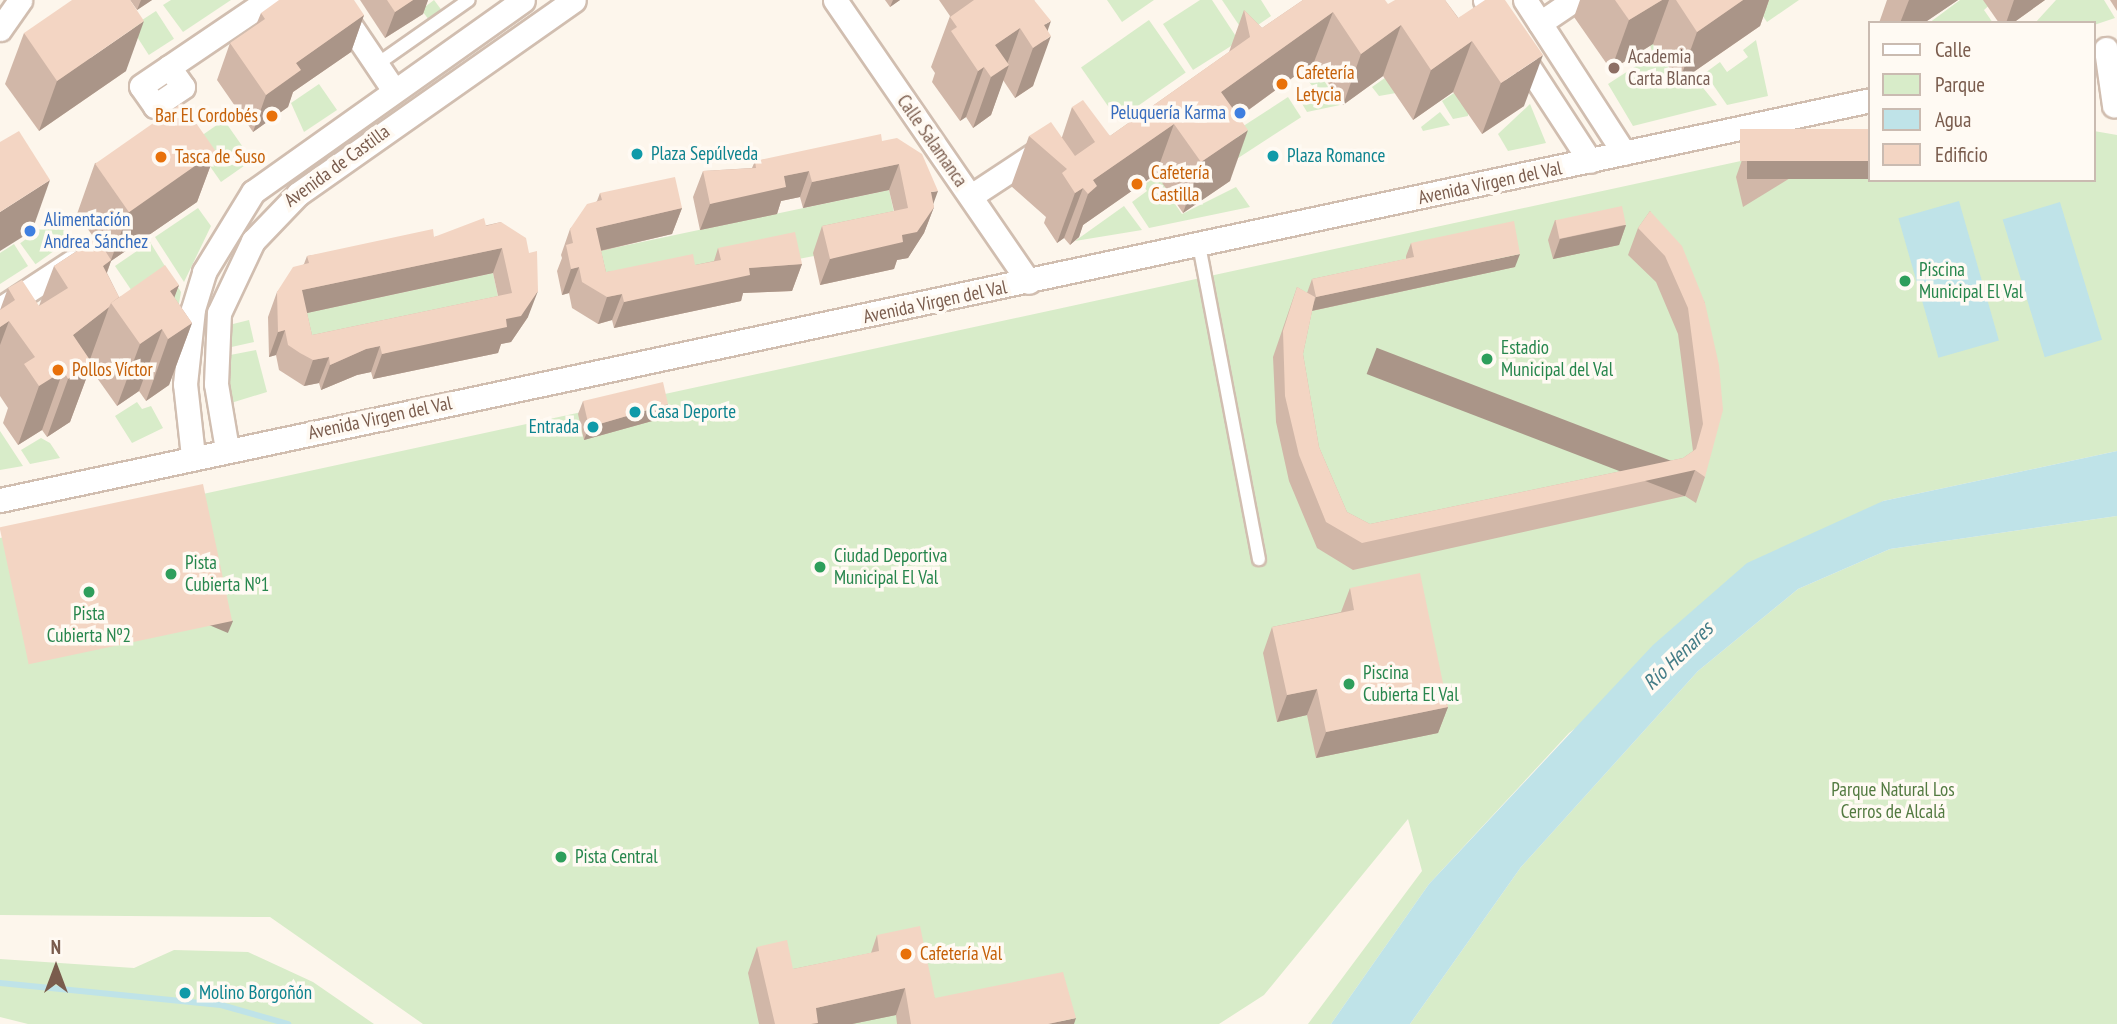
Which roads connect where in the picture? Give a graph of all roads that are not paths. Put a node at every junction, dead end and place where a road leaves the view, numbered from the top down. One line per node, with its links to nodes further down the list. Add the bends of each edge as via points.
1 (20, 0): 12 (street)
2 (268, 0): 15 (street)
3 (333, 0): 14 (street)
4 (470, 0): 14 (lane)
5 (523, 0): 16 (street, Avenida de Castilla)
6 (574, 0): 27 (street, Avenida de Castilla, via 298,194 261,230 231,279 219,313 216,384)
7 (835, 0): 22 (street, Calle Salamanca)
8 (1485, 0): 21 (street)
9 (1525, 0): 11 (street)
10 (1574, 0): 11 (street)
11 (1540, 23): 20 (street)
12 (0, 29)
13 (2106, 49): 18 (street)
14 (376, 65): 16 (street)
15 (169, 67)
16 (393, 89): 28 (street, Avenida de Castilla, via 280,168 227,229 204,272 187,341)
17 (1868, 100): 20 (street, Avenida Virgen del Val)
18 (2108, 105)
19 (1068, 132): 22 (street)
20 (1625, 153): 21 (street, Avenida Virgen del Val)
21 (1590, 161): 23 (street, Avenida Virgen del Val)
22 (971, 197): 25 (street, Calle Salamanca)
23 (1199, 246): 25 (street, Avenida Virgen del Val); 30 (lane)
24 (72, 262): 26 (street)
25 (1029, 282): 27 (street, Avenida Virgen del Val)
26 (0, 309)
27 (227, 449): 28 (street, Avenida Virgen del Val)
28 (193, 456): 29 (street, Avenida Virgen del Val)
29 (0, 500)
30 (1259, 559)

